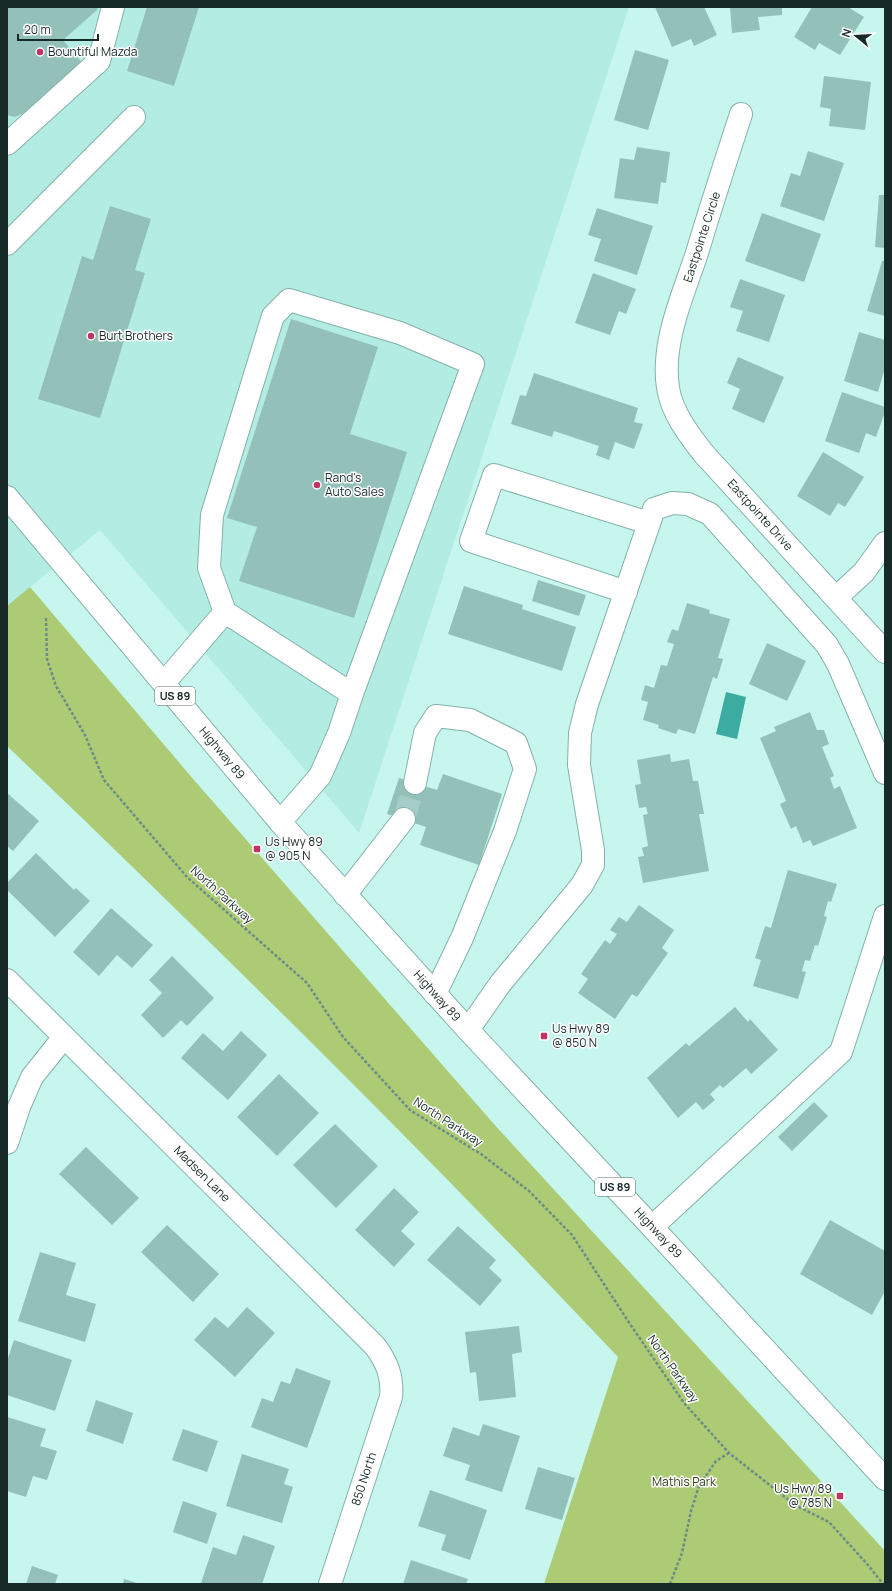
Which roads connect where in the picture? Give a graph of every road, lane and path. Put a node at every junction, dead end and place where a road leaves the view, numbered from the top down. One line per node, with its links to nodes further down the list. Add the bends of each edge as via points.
1 (113, 7): 4 (street, via 99,61)
2 (741, 114): 6 (street, Eastpointe Circle, via 674,322)
3 (134, 117): 5 (street)
4 (7, 144)
5 (7, 244)
6 (668, 361): 11 (street, Eastpointe Drive, via 666,376 670,398 690,436)
7 (7, 497): 15 (street, Highway 89 / US 89)
8 (649, 523): 10 (street); 10 (street, via 494,474 473,534 471,541); 17 (street, via 654,509 672,503 688,504 710,514 827,645 838,664)
9 (885, 543): 11 (street, via 864,572)
10 (626, 592): 26 (street, via 587,704 580,733 579,765 593,850 593,865 582,885 500,984)
11 (836, 598): 14 (street, Eastpointe Drive)
12 (225, 612): 15 (street); 16 (street); 16 (street, via 209,568 212,515 273,316 289,300 400,333 473,364)
13 (46, 618): 31 (path, North Parkway, via 47,660 56,686 85,735 104,780 187,877 306,983 343,1037 410,1110 480,1154 529,1191 572,1235 684,1403)
14 (885, 652)
15 (164, 683): 20 (street, Highway 89 / US 89)
16 (352, 694): 20 (street, via 339,733 320,776)
17 (885, 773)
18 (415, 783): 25 (street, via 425,733 436,716 470,720 516,743 525,770 505,831 465,931)
19 (404, 819): 21 (street)
20 (280, 822): 21 (street, Highway 89 / US 89)
21 (345, 894): 25 (street, Highway 89 / US 89)
22 (885, 916): 23 (street)
23 (879, 956): 29 (street, via 841,1052)
24 (7, 980): 27 (street, Madsen Lane)
25 (435, 994): 26 (street, Highway 89 / US 89)
26 (468, 1030): 29 (street, Highway 89 / US 89)
27 (64, 1037): 28 (street, via 32,1078); 30 (street, Madsen Lane, via 375,1346)
28 (7, 1143)
29 (652, 1227): 32 (street, Highway 89 / US 89)
30 (390, 1374): 33 (street, 850 North, via 392,1389 389,1404)
31 (728, 1453): 34 (path, via 716,1461 699,1486 682,1553); 35 (path, North Parkway, via 795,1505 829,1522)
32 (885, 1479)
33 (330, 1584)
34 (670, 1584)
35 (884, 1584)

